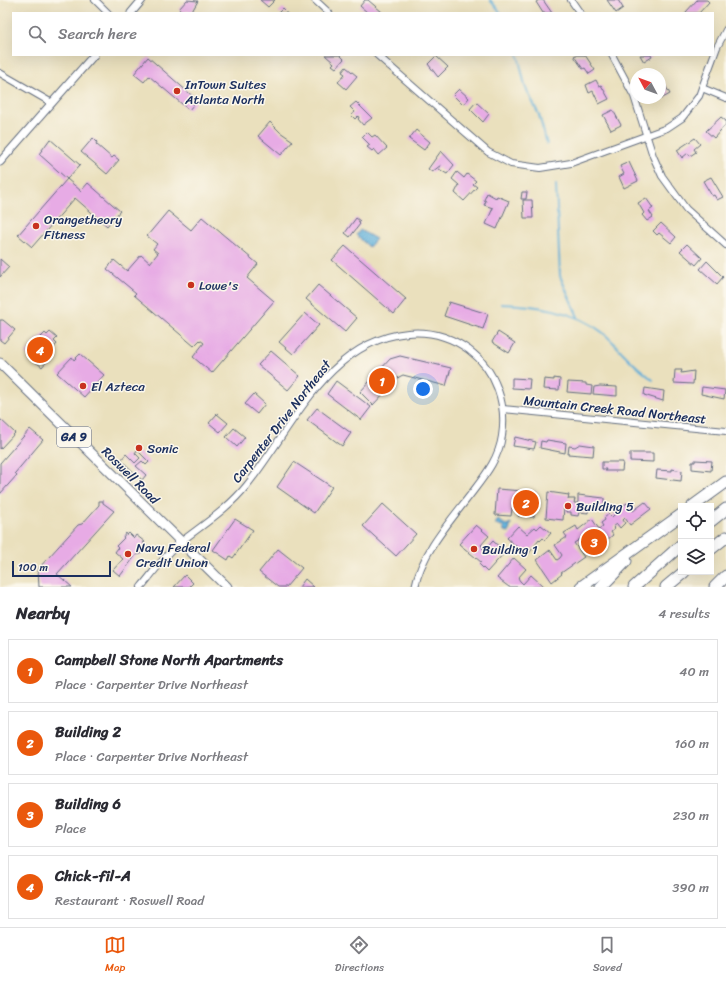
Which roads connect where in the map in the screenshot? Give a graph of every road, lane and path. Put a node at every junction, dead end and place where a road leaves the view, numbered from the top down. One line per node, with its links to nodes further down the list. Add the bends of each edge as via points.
1 (95, 0): 5 (street)
2 (142, 0): 6 (street)
3 (315, 0): 7 (street)
4 (573, 1): 8 (street)
5 (107, 12)
6 (132, 12)
7 (329, 12)
8 (579, 12)
9 (726, 30): 10 (street)
10 (714, 55)
11 (93, 56): 18 (street)
12 (378, 56): 19 (street, via 478,145 511,164 540,168 555,167)
13 (613, 56): 19 (street, via 634,96)
14 (714, 56): 16 (street)
15 (0, 73): 18 (street)
16 (702, 88): 17 (street); 19 (street, via 694,104 682,118 667,128)
17 (726, 98)
18 (52, 103): 20 (street)
19 (646, 136): 21 (street, via 653,156 672,192 696,219)
20 (0, 162)
21 (726, 246)
22 (0, 363): 31 (main road, Roswell Road / GA 9)
23 (503, 409): 24 (street, Mountain Creek Road Northeast); 31 (street, Carpenter Drive Northeast, via 497,387 487,369 473,353 454,341 434,334 416,332 390,336 366,345 332,371 288,426 246,486 201,528); 39 (street, Carpenter Drive Northeast, via 502,437 494,461 430,551 419,572)
24 (726, 431)
25 (726, 482): 26 (highway)
26 (697, 503)
27 (726, 509): 29 (highway)
28 (678, 517): 32 (highway)
29 (714, 519)
30 (726, 537): 33 (highway)
31 (180, 542): 37 (street, Carpenter Drive Northeast); 38 (main road, Roswell Road / GA 9)
32 (644, 542): 40 (highway); 41 (highway)
33 (714, 547)
34 (678, 548): 42 (highway)
35 (680, 575): 43 (highway)
36 (726, 578): 44 (highway)
37 (141, 587)
38 (227, 587)
39 (415, 587)
40 (581, 587)
41 (601, 587)
42 (634, 587)
43 (666, 587)
44 (716, 587)

